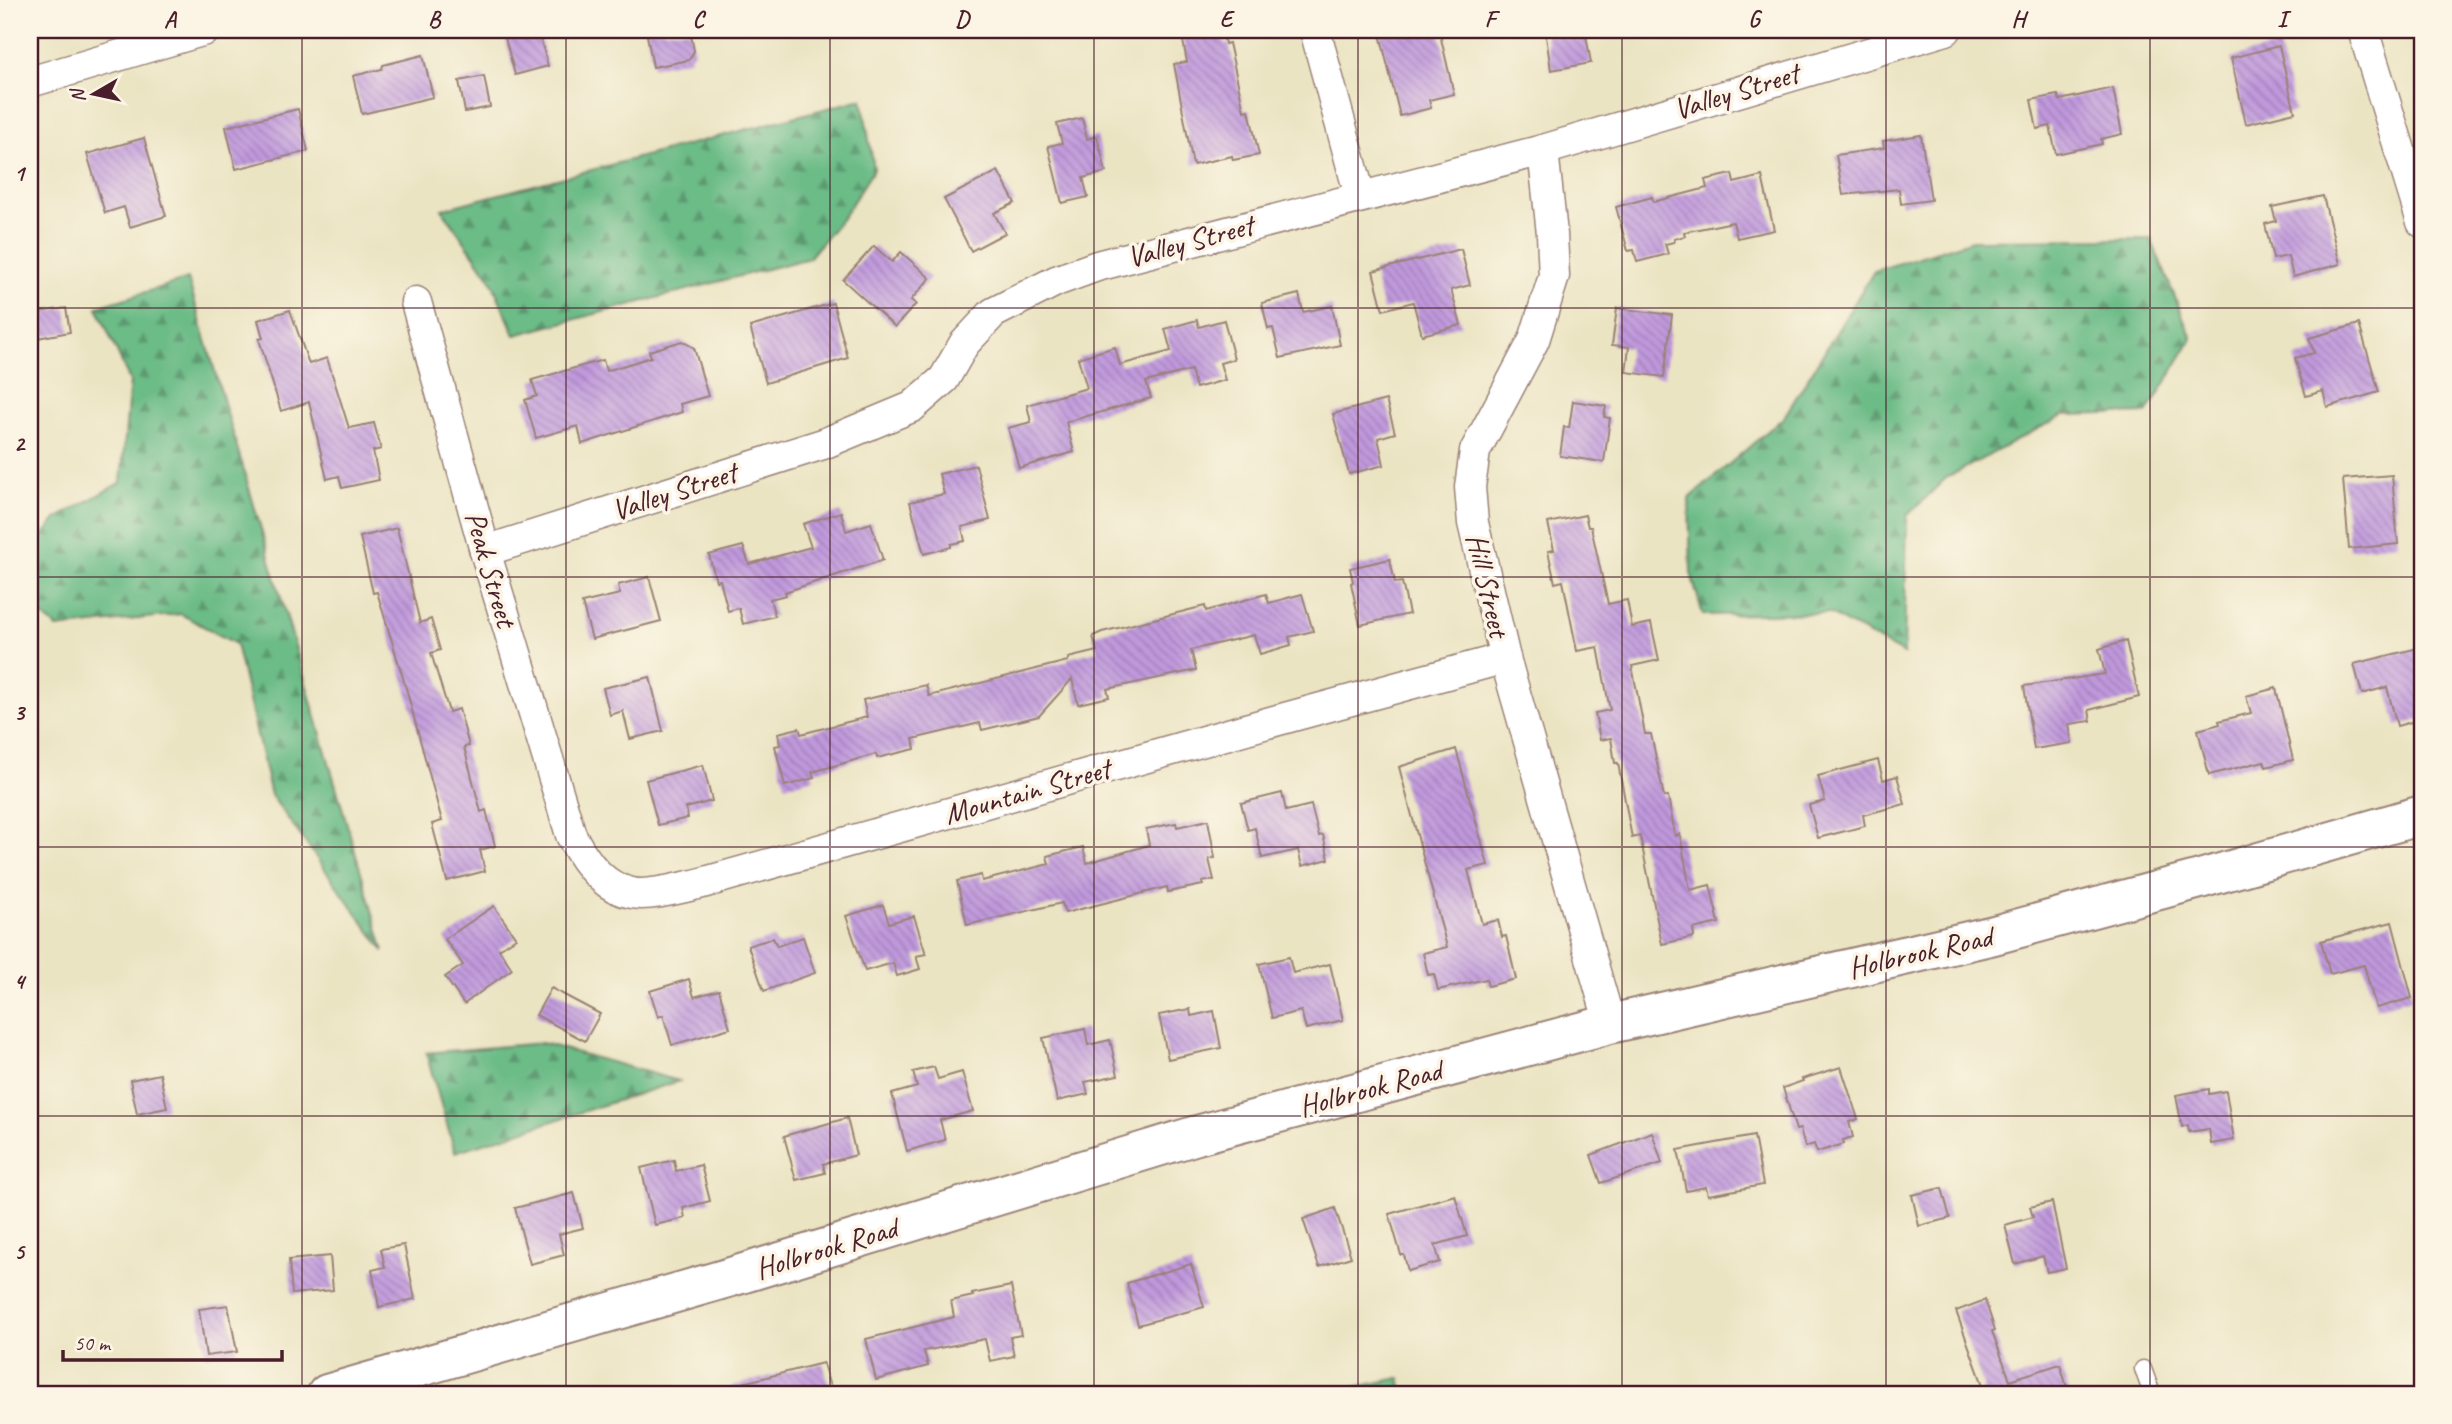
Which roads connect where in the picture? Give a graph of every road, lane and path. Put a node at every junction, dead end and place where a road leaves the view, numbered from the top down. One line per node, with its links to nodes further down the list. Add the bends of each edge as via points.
1 (205, 30): 5 (street)
2 (1315, 30): 7 (street)
3 (1946, 30): 6 (street, Valley Street)
4 (2363, 30): 8 (street)
5 (30, 82)
6 (1543, 150): 7 (street, Valley Street); 11 (street, Hill Street, via 1554,276 1534,340 1475,452 1470,487 1472,523)
7 (1360, 196): 10 (street, Valley Street, via 1056,281 993,313 964,344 944,379 912,407 823,444)
8 (2422, 222)
9 (416, 302): 10 (street, Peak Street)
10 (485, 551): 13 (street, Peak Street)
11 (1505, 658): 13 (street, Mountain Street, via 668,890 632,893 604,881); 14 (street, Hill Street)
12 (2422, 815): 14 (street, Holbrook Road, via 1994,935)
13 (571, 835)
14 (1610, 1024): 16 (street, Holbrook Road, via 1197,1135)
15 (2143, 1369): 17 (lane)
16 (327, 1394)
17 (2152, 1394)

